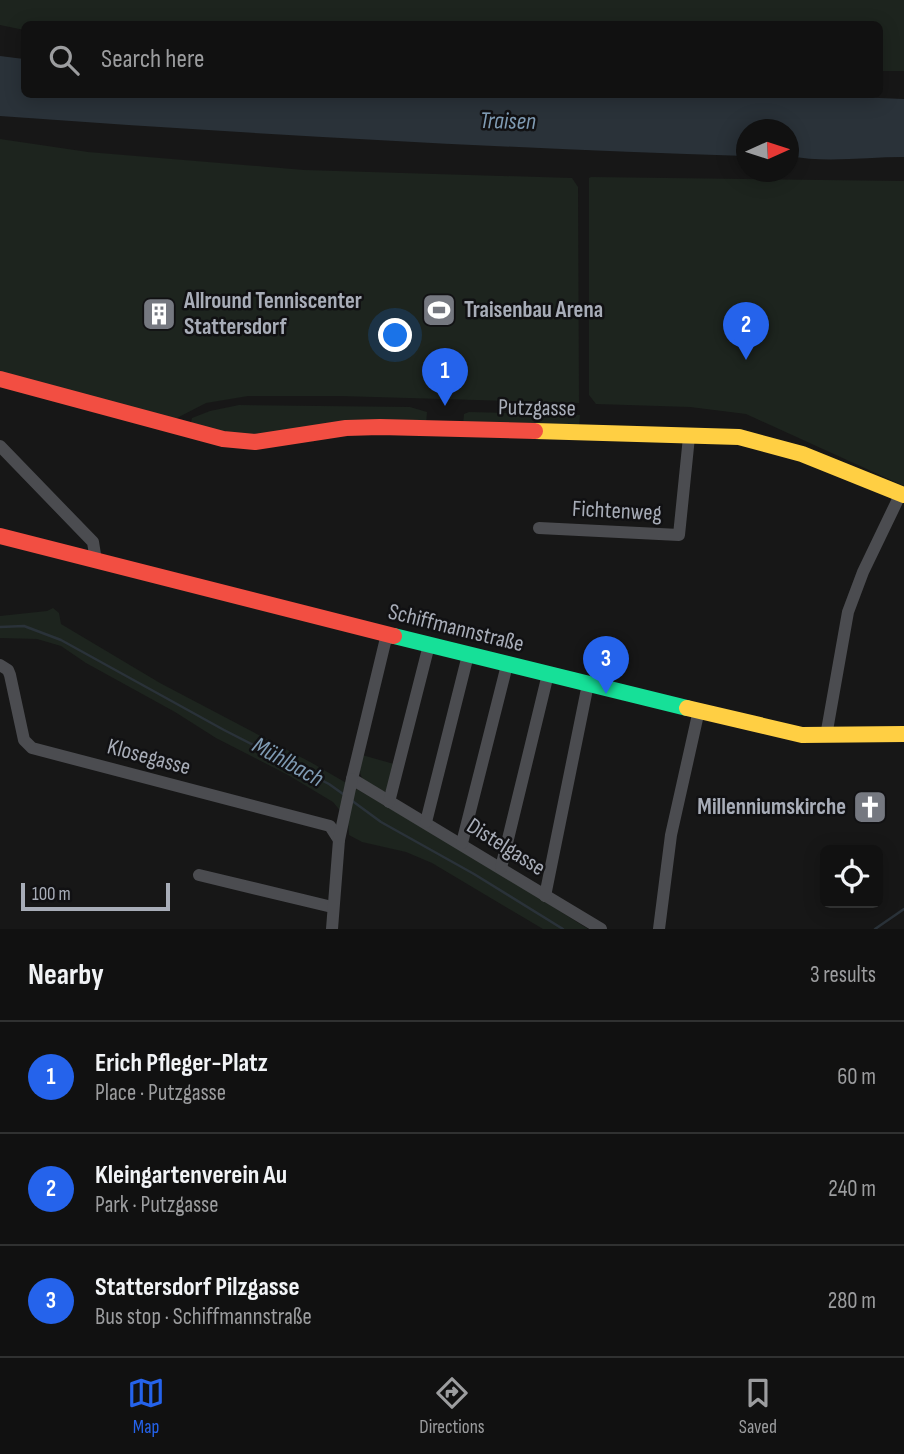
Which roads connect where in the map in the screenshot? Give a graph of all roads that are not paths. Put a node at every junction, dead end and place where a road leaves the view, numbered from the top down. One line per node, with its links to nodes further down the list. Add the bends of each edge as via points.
1 (0, 379): 2 (street, Putzgasse, via 181,429 255,442 380,427)
2 (689, 436): 4 (street, Putzgasse, via 774,443); 5 (street, Fichtenweg, via 679,535)
3 (0, 446): 7 (street, via 93,541)
4 (903, 494): 17 (street, via 848,612)
5 (538, 528)
6 (0, 536): 7 (street, Schiffmannstraße)
7 (96, 561): 8 (street, Schiffmannstraße)
8 (387, 634): 9 (street, Schiffmannstraße); 18 (street)
9 (429, 645): 10 (street, Schiffmannstraße); 19 (street)
10 (468, 654): 12 (street, Schiffmannstraße); 20 (street)
11 (0, 665): 21 (street, Klosegasse, via 10,675 24,740 32,748 330,826)
12 (507, 665): 13 (street, Schiffmannstraße); 22 (street)
13 (548, 674): 14 (street, Schiffmannstraße); 23 (street)
14 (588, 684): 15 (street, Schiffmannstraße); 25 (street)
15 (699, 710): 17 (street, Schiffmannstraße, via 802,735); 29 (street, via 671,835)
16 (904, 734): 17 (street, Schiffmannstraße)
17 (826, 736)
18 (351, 783): 19 (street, Distelgasse); 21 (street)
19 (389, 802): 20 (street, Distelgasse)
20 (426, 822): 22 (street, Distelgasse)
21 (339, 840): 26 (street)
22 (462, 843): 23 (street, Distelgasse)
23 (501, 868): 25 (street, Distelgasse)
24 (199, 875): 26 (street)
25 (545, 896): 28 (street, Distelgasse)
26 (332, 907): 27 (street)
27 (332, 929)
28 (601, 929)
29 (659, 929)

